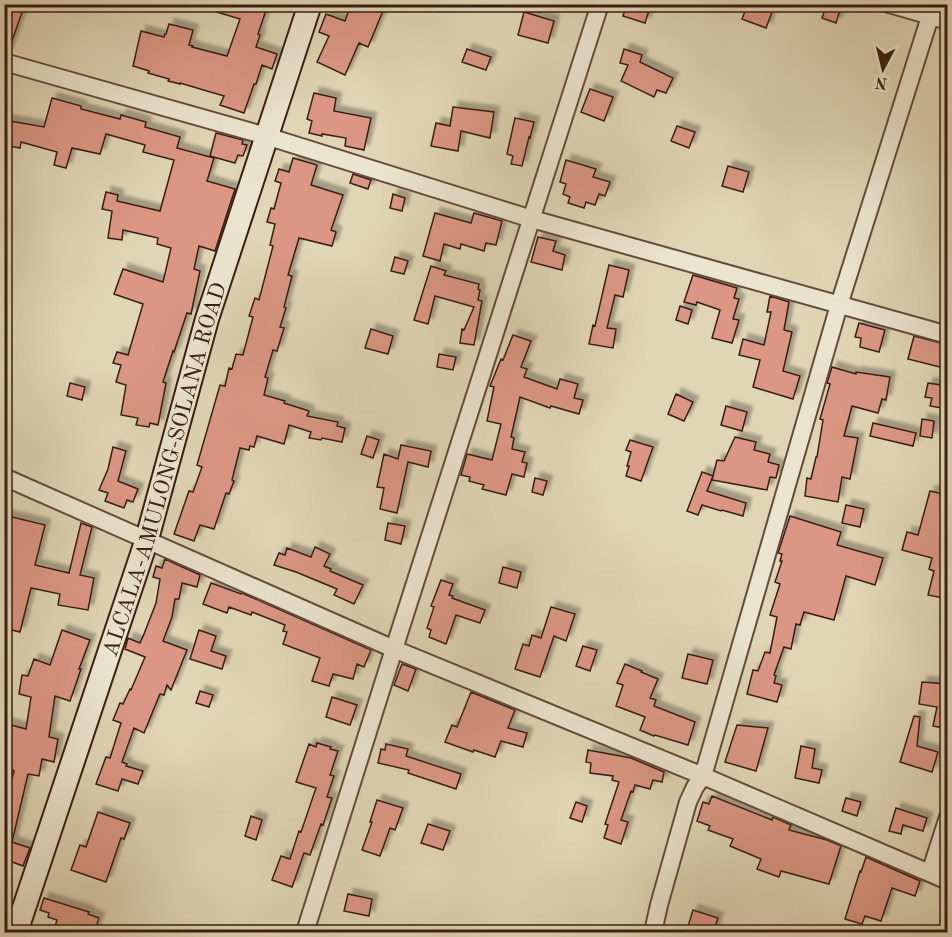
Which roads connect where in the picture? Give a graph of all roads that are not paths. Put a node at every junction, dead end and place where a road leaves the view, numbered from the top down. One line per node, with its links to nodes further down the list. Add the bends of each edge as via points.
1 (310, 4): 7 (main road, ALCALA-AMULONG-SOLANA ROAD)
2 (600, 4): 8 (street)
3 (888, 4): 4 (street)
4 (932, 10): 5 (street); 9 (street)
5 (948, 21)
6 (4, 62): 7 (street)
7 (266, 136): 8 (street); 12 (main road, ALCALA-AMULONG-SOLANA ROAD, via 207,320)
8 (532, 219): 9 (street); 13 (street)
9 (839, 305): 10 (street); 14 (street)
10 (948, 335)
11 (4, 477): 12 (street)
12 (147, 539): 13 (street); 18 (main road, ALCALA-AMULONG-SOLANA ROAD)
13 (394, 649): 14 (street); 19 (street)
14 (703, 776): 16 (street); 20 (street, via 688,802)
15 (948, 817): 16 (street)
16 (930, 873): 17 (street)
17 (948, 881)
18 (16, 933)
19 (305, 933)
20 (653, 933)

